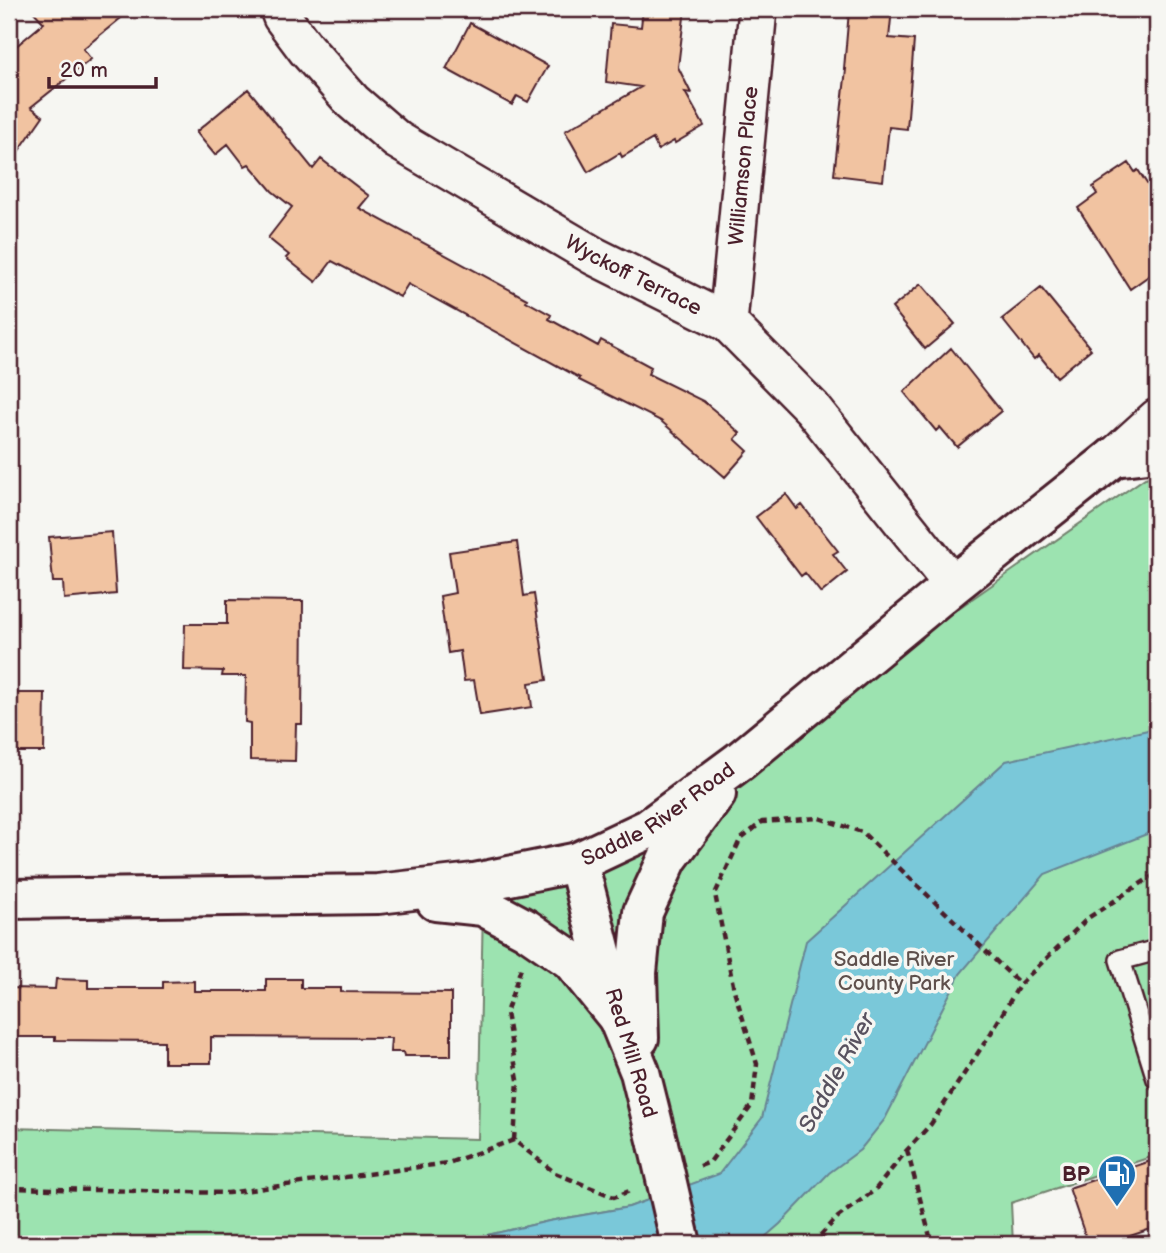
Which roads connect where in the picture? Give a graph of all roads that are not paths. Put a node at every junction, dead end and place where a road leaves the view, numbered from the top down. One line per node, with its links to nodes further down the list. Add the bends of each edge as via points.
1 (279, 9): 3 (street, Wyckoff Terrace, via 306,49 353,102 397,140 594,256)
2 (758, 9): 3 (street, Williamson Place)
3 (728, 323): 7 (street, Wyckoff Terrace, via 812,408)
4 (1157, 418): 6 (street)
5 (1157, 452): 6 (main road)
6 (1115, 457): 7 (main road, Saddle River Road)
7 (953, 585): 8 (main road, Saddle River Road)
8 (740, 761): 9 (main road, Saddle River Road, via 648,829); 15 (main road, via 668,858 643,912 638,973)
9 (578, 862): 10 (main road, Saddle River Road, via 474,883); 14 (main road, Red Mill Road)
10 (378, 894): 11 (main road, Saddle River Road); 14 (main road, via 484,906 571,960)
11 (9, 899)
12 (1157, 950): 13 (lane, via 1120,960)
13 (1148, 1017): 16 (lane)
14 (618, 1018): 15 (main road, Red Mill Road)
15 (640, 1072): 17 (main road, Red Mill Road, bridge)
16 (1157, 1079)
17 (681, 1244)

